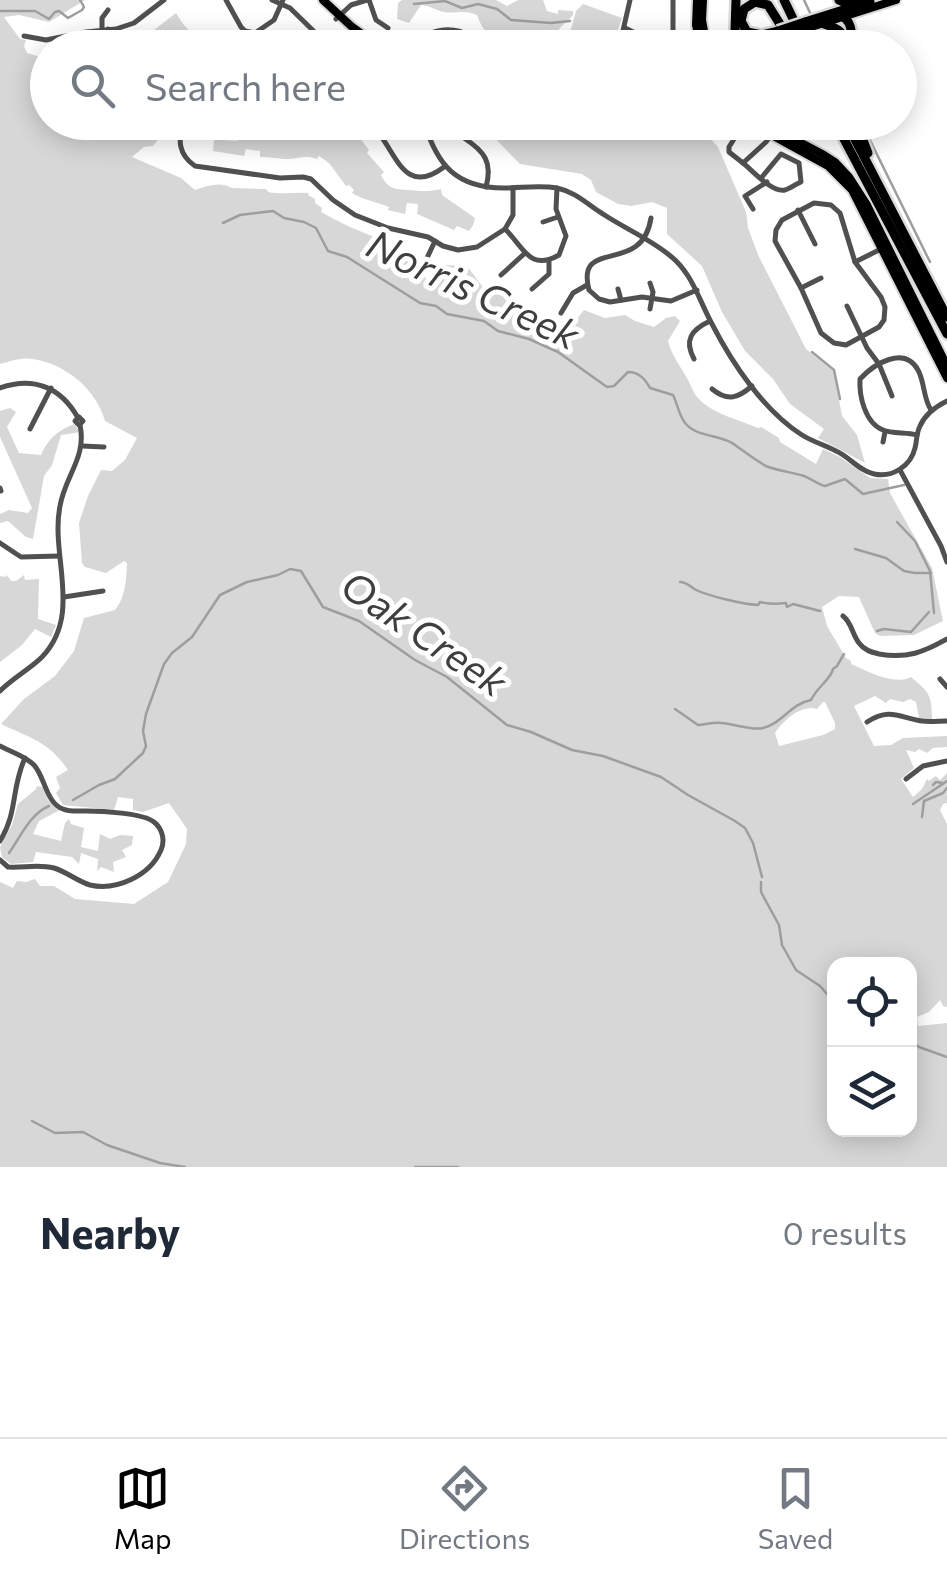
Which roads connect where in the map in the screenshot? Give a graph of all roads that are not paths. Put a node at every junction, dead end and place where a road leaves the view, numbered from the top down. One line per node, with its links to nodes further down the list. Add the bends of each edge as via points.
1 (164, 0): 14 (street)
2 (226, 0): 27 (street)
3 (272, 0): 15 (street)
4 (320, 0): 21 (main road)
5 (368, 0): 21 (street); 24 (street, via 376,20)
6 (630, 0): 25 (street)
7 (673, 0): 18 (street)
8 (700, 0): 34 (main road)
9 (736, 0): 35 (highway)
10 (773, 0): 38 (highway)
11 (784, 0): 22 (highway)
12 (838, 0): 16 (highway)
13 (896, 0): 20 (main road)
14 (155, 2): 26 (street, via 134,23)
15 (282, 2): 28 (street, via 274,20); 29 (street)
16 (868, 2): 20 (main road); 22 (highway)
17 (663, 8): 18 (street)
18 (672, 8): 33 (street)
19 (108, 10): 26 (street)
20 (842, 15): 22 (main road); 23 (main road); 42 (highway)
21 (337, 17): 30 (main road); 31 (main road)
22 (804, 24): 23 (main road); 39 (highway, bridge); 40 (highway)
23 (824, 24): 41 (highway)
24 (388, 28)
25 (624, 28): 32 (street)
26 (105, 30)
27 (246, 30)
28 (259, 30)
29 (313, 30)
30 (352, 30)
31 (356, 30)
32 (628, 30)
33 (673, 30)
34 (704, 30)
35 (736, 30)
36 (746, 30): 37 (highway, via 744,9 755,2 768,5)
37 (784, 30)
38 (788, 30)
39 (789, 30)
40 (806, 30)
41 (840, 30)
42 (849, 30)
43 (24, 36): 44 (street)
44 (30, 37)
45 (180, 140): 69 (street, via 195,166 303,176 355,216)
46 (384, 140): 56 (street, via 408,174 426,176)
47 (428, 140): 56 (street)
48 (467, 140): 59 (street, via 488,160)
49 (733, 140): 55 (street, via 729,152)
50 (767, 140): 55 (street)
51 (785, 140): 71 (main road, via 837,173)
52 (845, 140): 91 (highway)
53 (855, 140): 58 (highway)
54 (863, 140): 58 (highway)
55 (743, 163): 57 (street)
56 (444, 166): 59 (street)
57 (764, 180): 57 (street, via 781,191 801,182 800,163 781,154); 62 (street, via 745,196)
58 (876, 180): 89 (highway)
59 (486, 186): 60 (street)
60 (513, 188): 61 (street); 67 (street, via 513,215)
61 (557, 188): 64 (street); 68 (street)
62 (753, 209)
63 (798, 210): 70 (street); 75 (street, via 826,200 840,214); 80 (street, via 773,230)
64 (558, 216): 66 (street); 74 (street, via 565,244)
65 (651, 218): 68 (street)
66 (543, 222)
67 (505, 229): 69 (street, via 467,250); 72 (street)
68 (644, 238): 79 (street, via 631,252 597,255); 83 (street, via 667,253)
69 (435, 241): 73 (street)
70 (815, 244)
71 (885, 247): 75 (street); 95 (main road); 96 (main road)
72 (524, 254): 74 (street); 76 (street)
73 (427, 258)
74 (549, 260): 81 (street, via 549,274)
75 (854, 262): 92 (street, via 881,297 888,321)
76 (501, 275)
77 (821, 278): 80 (street)
78 (650, 283): 84 (street)
79 (587, 285): 85 (street, via 599,299); 88 (street, via 576,289)
80 (800, 288): 92 (street, via 830,340 839,347)
81 (532, 289)
82 (618, 289): 85 (street)
83 (697, 290): 84 (street, via 671,300); 90 (street)
84 (652, 297): 85 (street); 87 (street)
85 (621, 300)
86 (847, 306): 92 (street)
87 (650, 309)
88 (560, 313)
89 (947, 317)
90 (710, 321): 93 (street, via 689,337); 97 (street)
91 (947, 334)
92 (862, 338): 94 (street)
93 (694, 359)
94 (878, 364): 101 (street); 103 (street, via 906,357 918,370); 105 (street, via 858,378 868,416)
95 (947, 366)
96 (947, 378)
97 (752, 386): 100 (street, via 730,399); 110 (street, via 794,429 863,470)
98 (0, 388): 99 (street, via 24,382)
99 (51, 388): 104 (street); 108 (street, via 79,421)
100 (712, 390)
101 (892, 396)
102 (947, 401): 103 (street)
103 (932, 410): 106 (street)
104 (30, 429)
105 (885, 432): 106 (street); 107 (street)
106 (917, 435): 110 (street)
107 (883, 442)
108 (82, 446): 109 (street); 113 (street, via 60,506)
109 (104, 447)
110 (900, 470): 112 (street)
111 (0, 544): 113 (street, via 21,557)
112 (944, 545): 114 (street)
113 (59, 556): 116 (street)
114 (947, 562)
115 (103, 590): 116 (street)
116 (64, 597): 121 (street, via 46,652)
117 (843, 616): 118 (street, via 859,644 873,653 913,655)
118 (947, 638)
119 (940, 679): 120 (street)
120 (947, 687)
121 (0, 691)
122 (947, 721): 123 (street, via 896,714)
123 (868, 722)
124 (0, 746): 125 (street)
125 (25, 758): 128 (street); 129 (street, via 58,807 150,820 163,846 146,870 110,886)
126 (947, 761): 127 (street, via 927,764)
127 (906, 779)
128 (0, 841)
129 (0, 860)

